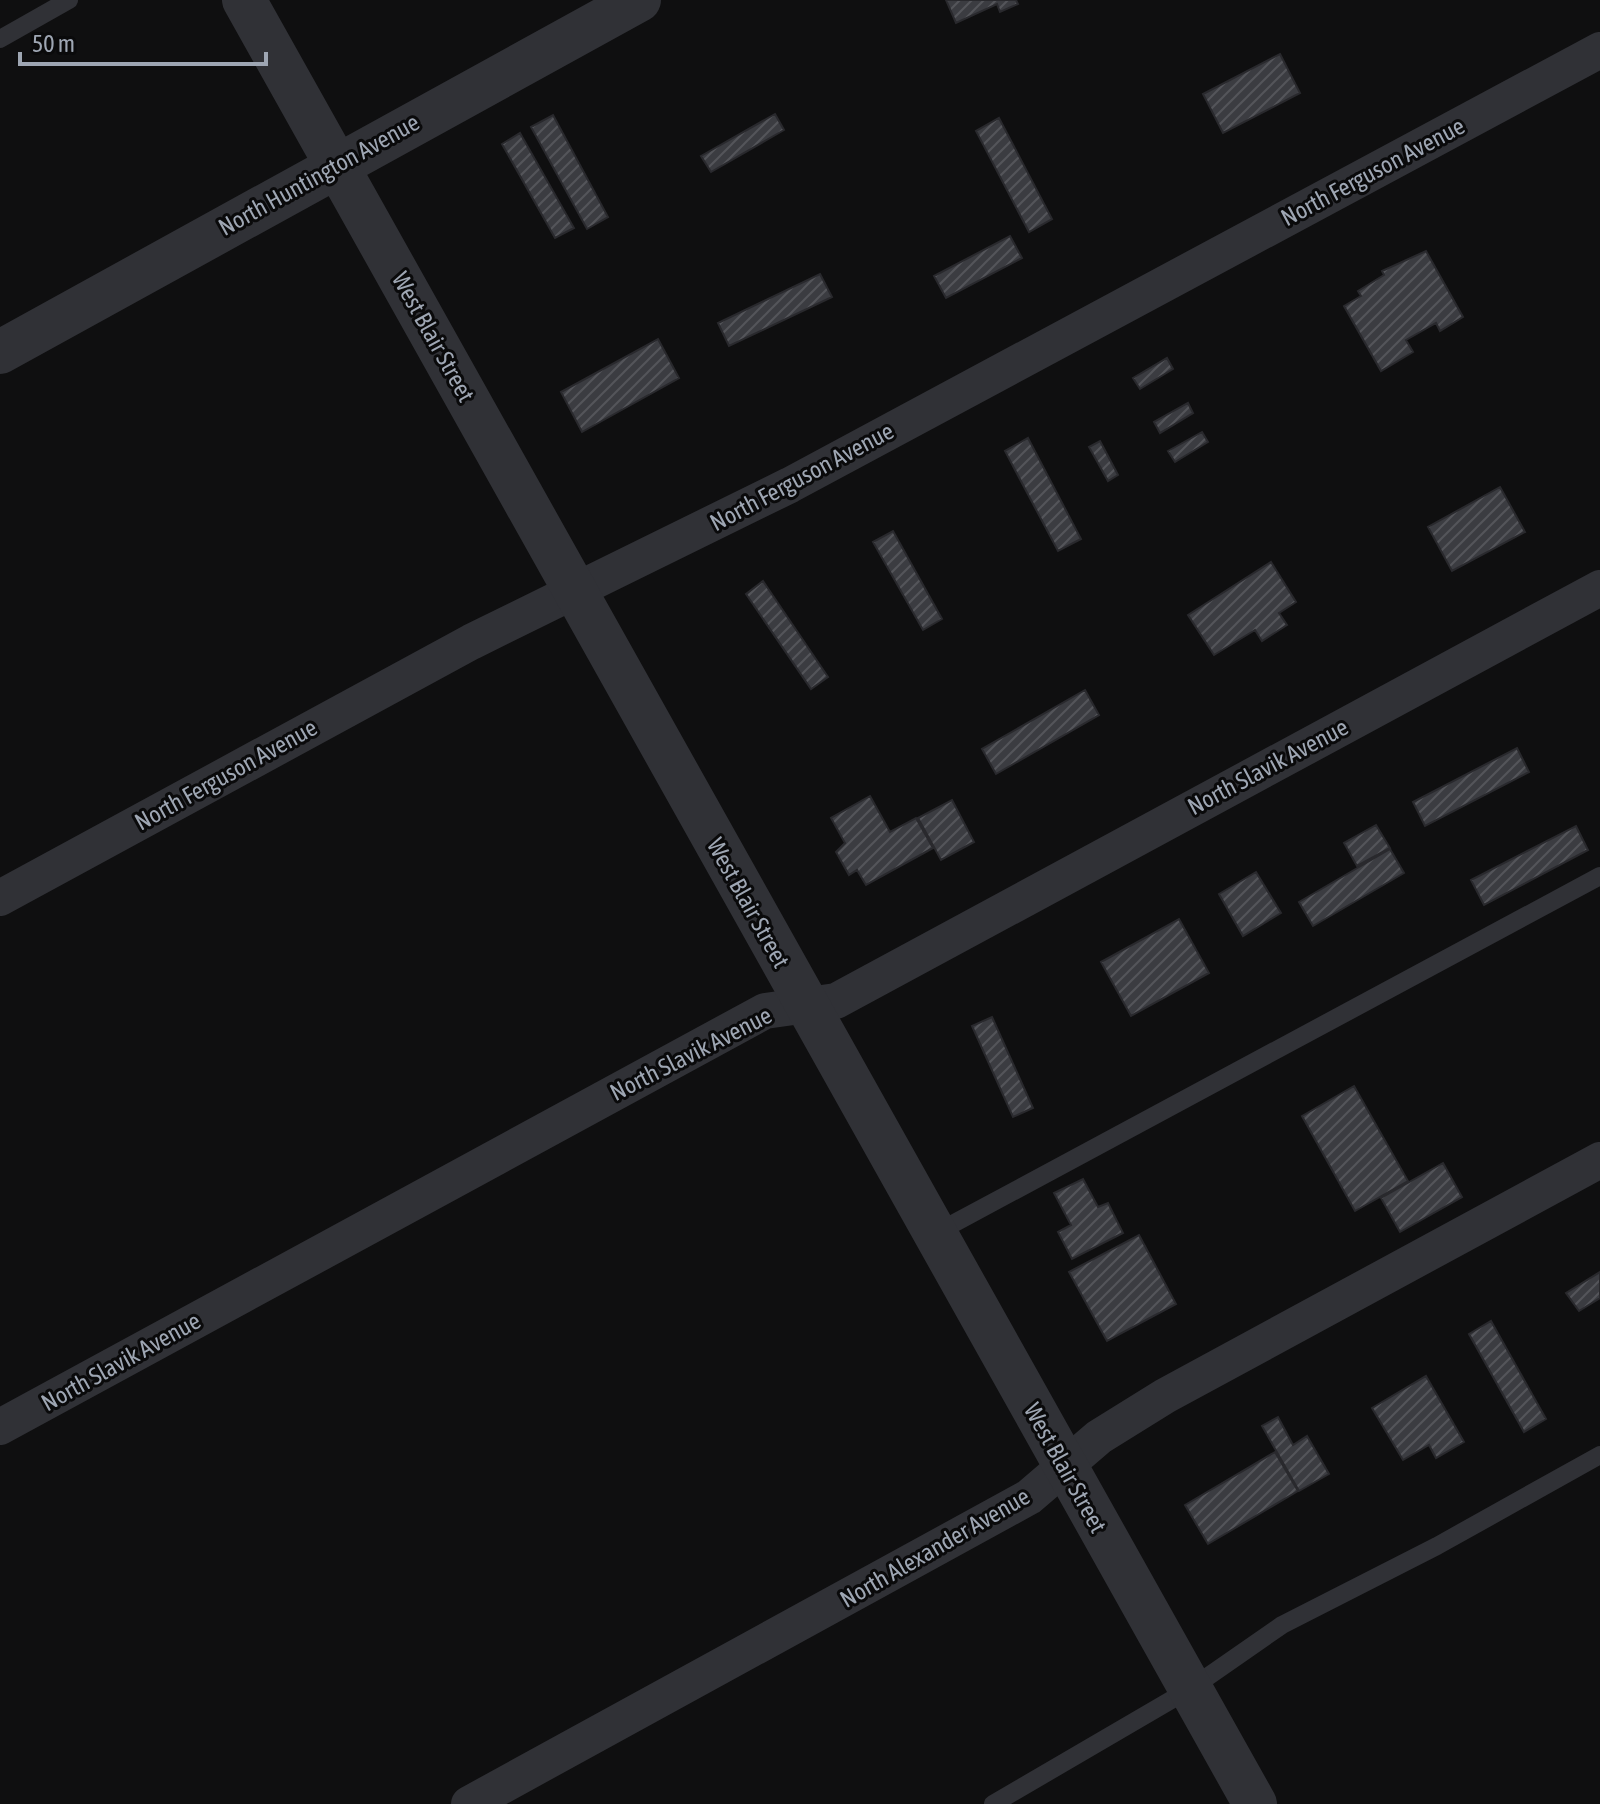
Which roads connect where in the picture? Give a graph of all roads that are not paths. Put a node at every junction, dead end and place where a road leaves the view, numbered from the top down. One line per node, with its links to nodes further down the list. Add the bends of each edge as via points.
1 (69, 0): 4 (lane)
2 (244, 0): 6 (street, West Blair Street)
3 (639, 0): 6 (street, North Huntington Avenue)
4 (0, 39)
5 (1600, 50): 9 (street, North Ferguson Avenue, via 790,485)
6 (337, 164): 7 (street, North Huntington Avenue); 9 (street, West Blair Street)
7 (0, 352)
8 (1600, 588): 12 (street, North Slavik Avenue, via 836,1001)
9 (573, 591): 11 (street, North Ferguson Avenue); 12 (street, West Blair Street)
10 (1600, 876): 14 (lane)
11 (0, 898)
12 (805, 1005): 14 (street, West Blair Street); 15 (street, North Slavik Avenue, via 765,1011)
13 (1600, 1160): 17 (street, North Alexander Avenue, via 1165,1396)
14 (934, 1234): 17 (street, West Blair Street)
15 (0, 1427)
16 (1600, 1455): 18 (lane, via 1282,1625)
17 (1064, 1466): 18 (street, West Blair Street); 19 (street, North Alexander Avenue, via 1029,1497)
18 (1190, 1689): 20 (lane); 21 (street, West Blair Street)
19 (469, 1804)
20 (993, 1804)
21 (1255, 1804)

